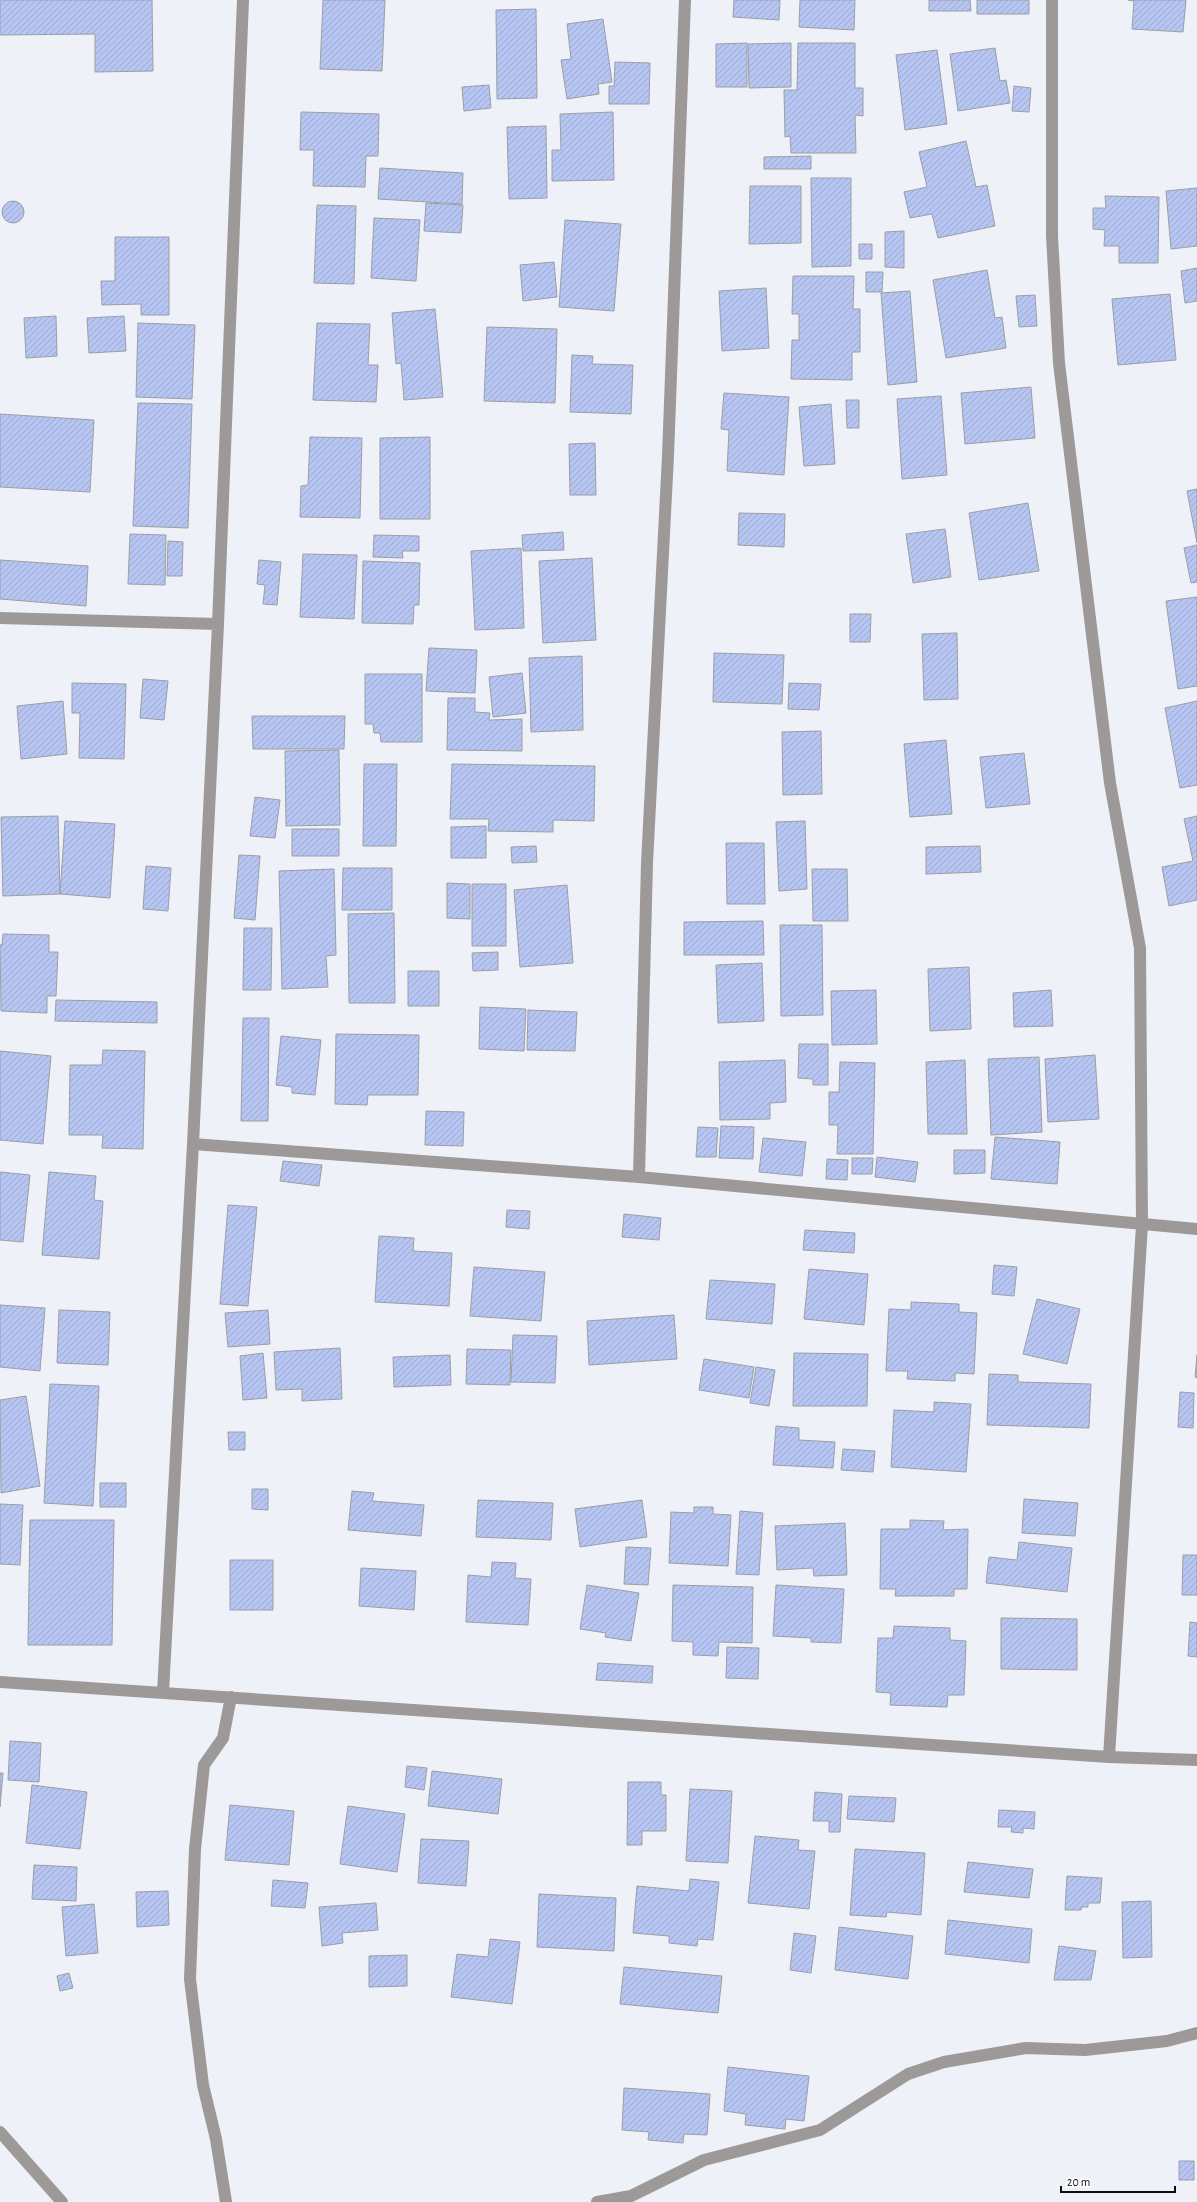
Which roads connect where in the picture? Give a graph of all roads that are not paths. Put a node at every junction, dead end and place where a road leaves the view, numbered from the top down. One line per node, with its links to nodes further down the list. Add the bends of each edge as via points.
1 (243, 0): 5 (street)
2 (685, 0): 7 (street, via 668,456 647,863)
3 (1052, 0): 8 (street, via 1052,236 1059,363 1110,783 1140,948)
4 (0, 618): 5 (street)
5 (218, 624): 6 (street)
6 (193, 1144): 7 (street); 11 (street)
7 (639, 1177): 8 (street)
8 (1142, 1225): 9 (street); 13 (street)
9 (1197, 1229)
10 (0, 1682): 11 (street)
11 (163, 1692): 12 (street)
12 (232, 1697): 13 (street); 19 (street, via 223,1738 204,1765 195,1849 190,1979 202,2086 216,2138)
13 (1109, 1757): 14 (street)
14 (1197, 1760)
15 (1197, 2033): 17 (street, via 1167,2040 1085,2050 1026,2048 944,2062 908,2074 820,2130 704,2160)
16 (0, 2132): 18 (street)
17 (629, 2199): 20 (street)
18 (62, 2202)
19 (226, 2202)
20 (597, 2202)

